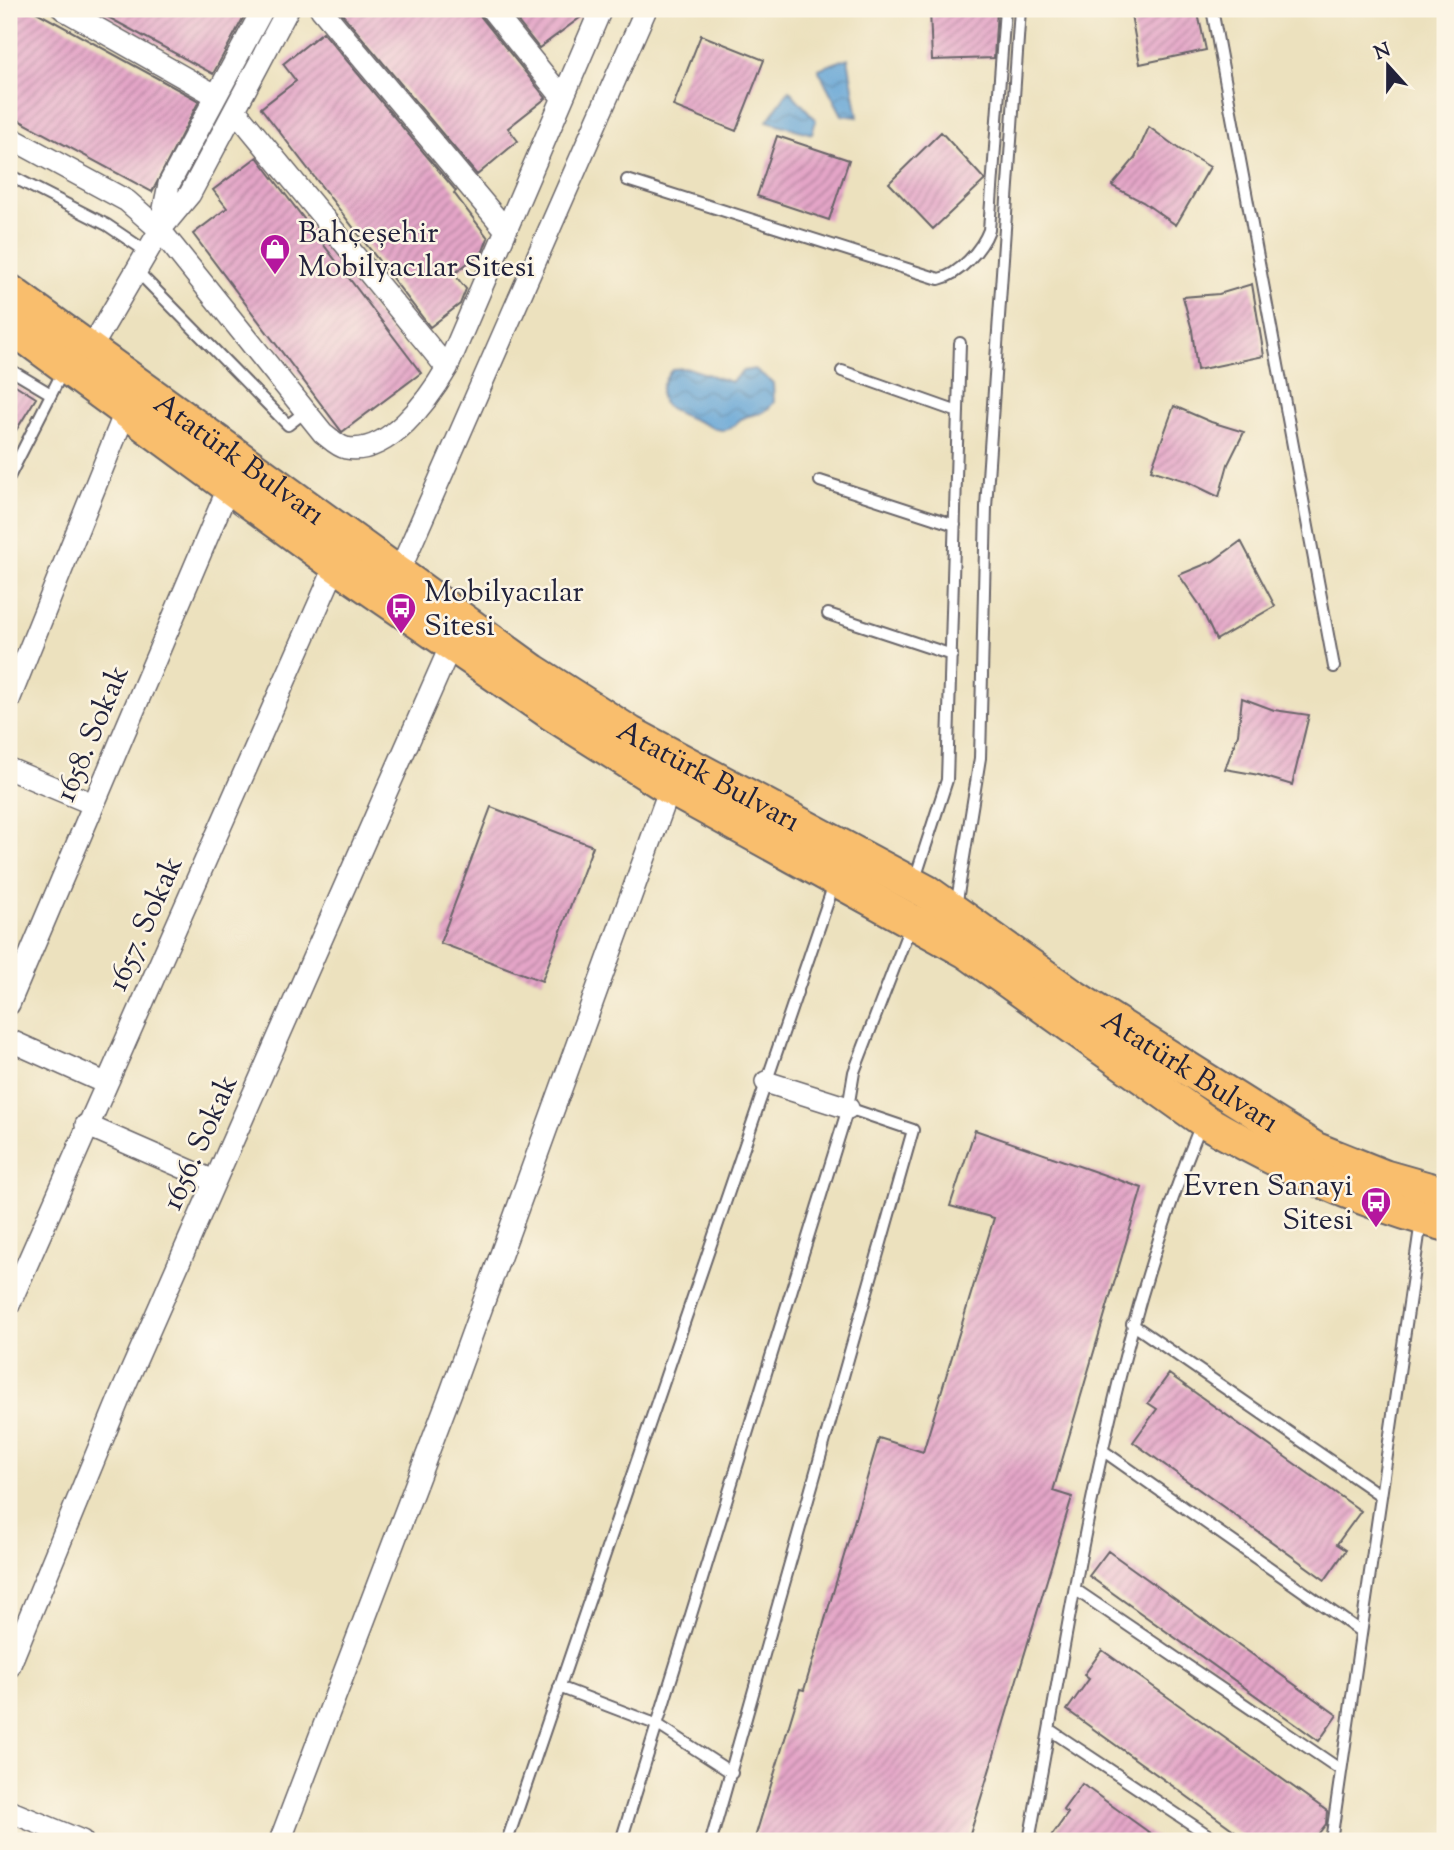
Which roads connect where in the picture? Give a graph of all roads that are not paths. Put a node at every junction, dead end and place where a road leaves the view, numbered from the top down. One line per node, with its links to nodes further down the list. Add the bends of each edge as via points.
1 (63, 9): 11 (street)
2 (263, 9): 11 (street)
3 (288, 9): 13 (street)
4 (321, 9): 18 (street)
5 (491, 9): 12 (street)
6 (601, 9): 12 (street)
7 (646, 9): 38 (street)
8 (1004, 9): 16 (lane, via 989,230 981,246 950,276 939,279)
9 (1020, 9): 49 (lane, via 986,507 981,758)
10 (1212, 9): 42 (lane)
11 (215, 95): 13 (lane); 17 (street, via 169,184)
12 (562, 97): 18 (street)
13 (234, 110): 17 (street, via 190,194); 24 (street)
14 (9, 137): 17 (street, via 127,201)
15 (9, 174): 19 (lane)
16 (627, 180)
17 (160, 230): 19 (street); 29 (street)
18 (506, 230): 24 (street)
19 (148, 252): 20 (street)
20 (137, 271): 26 (street); 29 (lane, via 288,425)
21 (9, 292): 26 (main road, Atatürk Bulvarı)
22 (9, 325): 26 (main road, Atatürk Bulvarı)
23 (960, 342): 30 (lane)
24 (447, 368): 29 (street, via 432,394 402,425 361,448 339,446)
25 (9, 369): 26 (lane)
26 (69, 370): 28 (main road, Atatürk Bulvarı); 32 (lane); 38 (main road, Atatürk Bulvarı)
27 (842, 371): 30 (lane)
28 (126, 410): 35 (main road, Atatürk Bulvarı); 43 (street)
29 (306, 411)
30 (958, 412): 36 (lane)
31 (9, 449): 32 (lane)
32 (20, 456): 33 (lane)
33 (9, 477)
34 (820, 481): 36 (lane)
35 (229, 486): 37 (main road, Atatürk Bulvarı); 46 (street, 1658. Sokak)
36 (955, 525): 41 (lane)
37 (335, 565): 40 (main road, Atatürk Bulvarı); 53 (street, 1657. Sokak)
38 (400, 572): 48 (main road, Atatürk Bulvarı, via 533,671 630,733)
39 (828, 614): 41 (lane)
40 (451, 645): 45 (main road, Atatürk Bulvarı); 58 (street, 1656. Sokak)
41 (952, 654): 48 (lane, via 947,780)
42 (1334, 667)
43 (9, 700)
44 (9, 769): 46 (street)
45 (670, 788): 47 (main road, Atatürk Bulvarı); 75 (street, via 451,1392)
46 (93, 804): 50 (street, 1658. Sokak)
47 (836, 878): 48 (main road, Atatürk Bulvarı); 52 (lane)
48 (918, 898): 49 (main road, Atatürk Bulvarı); 55 (lane, via 854,1072); 56 (main road, Atatürk Bulvarı, via 967,951)
49 (956, 910): 54 (main road, Atatürk Bulvarı, via 1071,995)
50 (9, 1004)
51 (9, 1040): 53 (street)
52 (766, 1082): 55 (street); 68 (lane)
53 (105, 1083): 57 (street, 1657. Sokak)
54 (1221, 1092): 56 (main road); 59 (main road, Atatürk Bulvarı, via 1315,1149 1385,1177)
55 (848, 1108): 69 (lane); 72 (lane, via 913,1130)
56 (1203, 1120): 60 (main road, Atatürk Bulvarı, via 1326,1183); 62 (lane, via 1178,1179)
57 (86, 1125): 58 (street); 61 (street, 1657. Sokak)
58 (214, 1181): 67 (street, 1656. Sokak)
59 (1445, 1194)
60 (1434, 1221): 64 (lane)
61 (9, 1305)
62 (1132, 1324): 63 (lane); 64 (lane)
63 (1102, 1450): 65 (lane); 66 (lane)
64 (1380, 1495): 66 (lane)
65 (1076, 1590): 70 (lane); 71 (lane)
66 (1360, 1631): 71 (lane)
67 (9, 1667)
68 (559, 1688): 69 (lane); 76 (lane)
69 (658, 1725): 72 (lane); 77 (lane)
70 (1050, 1730): 79 (lane); 80 (lane)
71 (1341, 1770): 81 (lane)
72 (732, 1773): 78 (lane)
73 (9, 1811): 74 (street)
74 (82, 1841)
75 (280, 1841)
76 (507, 1841)
77 (621, 1841)
78 (711, 1841)
79 (1029, 1841)
80 (1217, 1841)
81 (1331, 1841)

